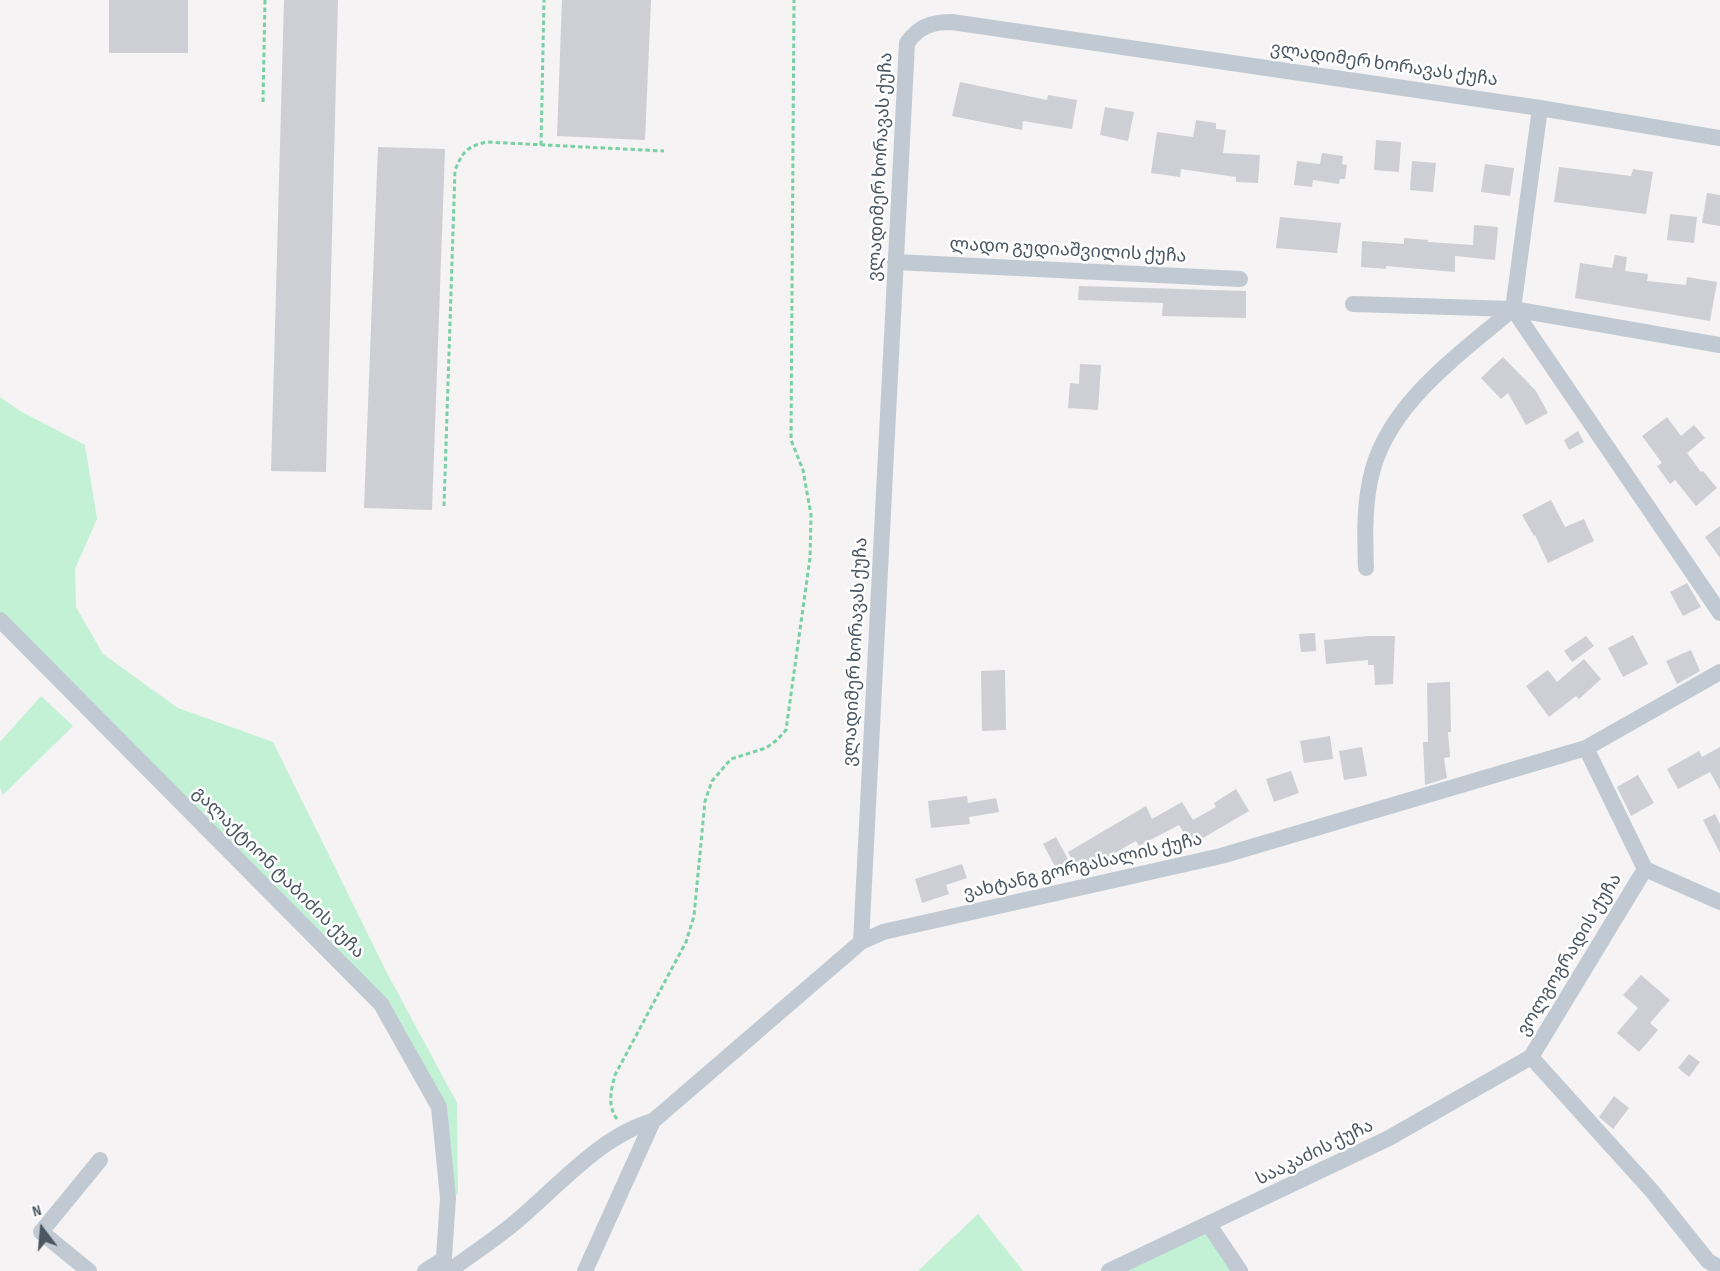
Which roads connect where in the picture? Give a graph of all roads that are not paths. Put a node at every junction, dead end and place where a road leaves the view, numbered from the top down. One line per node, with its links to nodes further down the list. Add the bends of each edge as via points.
1 (1540, 108): 2 (street, ვლადიმერ ხორავას ქუჩა); 3 (street, ვლადიმერ ხორავას ქუჩა, via 952,22 929,24 907,43); 6 (street)
2 (1720, 138)
3 (895, 262): 4 (street, ლადო გუდიაშვილის ქუჩა); 15 (street, ვლადიმერ ხორავას ქუჩა)
4 (1240, 279)
5 (1353, 304): 6 (street)
6 (1513, 309): 7 (street); 8 (street, via 1422,387 1384,440 1370,479 1365,521); 9 (street)
7 (1720, 345)
8 (1366, 568)
9 (1720, 613)
10 (0, 620): 20 (street, გალაქტიონ ტაბიძის ქუჩა, via 381,1004 440,1107 448,1198)
11 (1720, 672): 12 (street, ვახტანგ გორგასალის ქუჩა)
12 (1586, 748): 13 (street, ვოლგოგრადის ქუჩა); 15 (street, ვახტანგ გორგასალის ქუჩა, via 1221,856 883,932)
13 (1645, 869): 14 (street); 16 (street, ვოლგოგრადის ქუჩა)
14 (1720, 903)
15 (861, 942): 17 (street, ვახტანგ გორგასალის ქუჩა)
16 (1531, 1057): 19 (street, სააკაძის ქუჩა, via 1389,1138); 21 (street, ვოლგოგრადის ქუჩა, via 1652,1191 1708,1261)
17 (653, 1121): 20 (street, via 626,1131 512,1225); 24 (street, ვახტანგ გორგასალის ქუჩა)
18 (100, 1160): 22 (street, via 41,1232)
19 (1209, 1225): 25 (street, სააკაძის ქუჩა); 26 (street)
20 (445, 1267): 23 (street)
21 (1720, 1268)
22 (89, 1271)
23 (425, 1271)
24 (585, 1271)
25 (1109, 1271)
26 (1240, 1271)

